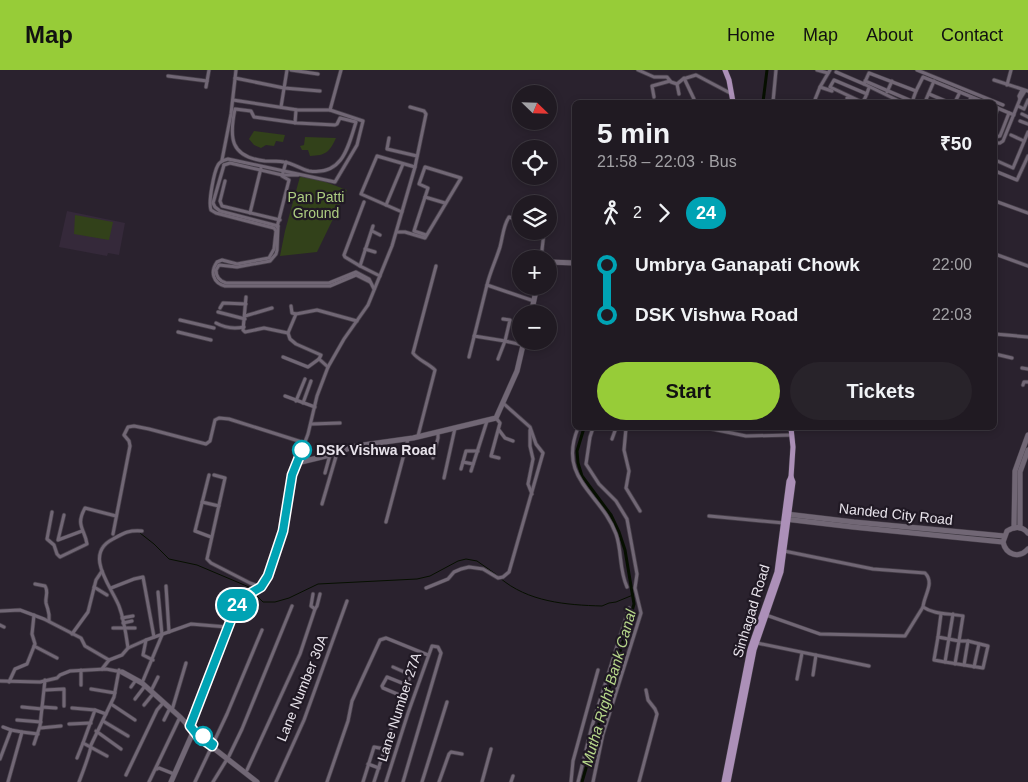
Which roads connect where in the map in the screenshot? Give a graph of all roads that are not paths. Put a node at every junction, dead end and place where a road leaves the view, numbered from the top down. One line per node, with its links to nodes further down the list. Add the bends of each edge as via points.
1 (209, 70): 18 (street)
2 (236, 70): 16 (street)
3 (287, 70): 28 (street)
4 (291, 70): 14 (street)
5 (341, 70): 68 (street)
6 (638, 70): 20 (street, via 650,76 667,77)
7 (727, 70): 38 (main road); 45 (main road)
8 (776, 70): 46 (street)
9 (817, 70): 12 (street)
10 (916, 70): 59 (street)
11 (1011, 70): 25 (street)
12 (829, 72): 27 (street)
13 (836, 72): 23 (street)
14 (318, 74)
15 (168, 76): 18 (street)
16 (235, 78): 28 (street); 43 (street)
17 (684, 78): 24 (street); 38 (street, via 696,75); 42 (street)
18 (207, 80): 26 (street)
19 (994, 80): 25 (street)
20 (670, 81): 24 (street); 40 (street, via 652,86)
21 (892, 81): 23 (street, via 870,72); 31 (street); 32 (street)
22 (934, 82): 32 (street, via 923,77); 34 (street); 37 (street)
23 (864, 83): 29 (street); 31 (street)
24 (677, 84): 35 (street)
25 (1007, 85): 33 (street)
26 (206, 86)
27 (820, 87): 47 (street); 48 (street)
28 (284, 88): 30 (street); 64 (street)
29 (869, 88): 36 (street); 39 (street)
30 (320, 91)
31 (887, 91): 39 (street); 52 (street)
32 (916, 91): 53 (street)
33 (1025, 91): 63 (street)
34 (960, 92): 41 (street); 56 (street)
35 (679, 94)
36 (867, 94): 49 (street, via 834,80 830,87); 50 (street)
37 (929, 94): 54 (street); 55 (street)
38 (732, 95): 44 (main road)
39 (885, 96): 51 (street)
40 (654, 97)
41 (971, 97): 57 (street); 58 (street)
42 (694, 98)
43 (233, 100): 64 (street); 87 (street)
44 (734, 100)
45 (734, 100)
46 (773, 100)
47 (815, 100)
48 (853, 100)
49 (858, 100)
50 (863, 100)
51 (896, 100)
52 (908, 100)
53 (914, 100)
54 (926, 100)
55 (943, 100)
56 (956, 100)
57 (970, 100)
58 (979, 100)
59 (991, 100)
60 (1028, 100): 69 (street)
61 (997, 103): 62 (street)
62 (1003, 105)
63 (1017, 106): 69 (street); 72 (street)
64 (281, 107): 67 (street)
65 (410, 107): 83 (street, via 426,113)
66 (997, 108): 70 (street)
67 (296, 110): 68 (street); 75 (street)
68 (330, 110): 93 (street, via 363,121 358,145 335,182)
69 (1026, 110)
70 (1009, 113): 72 (street); 79 (street)
71 (1022, 114): 73 (street)
72 (1014, 115): 82 (street, via 1003,141)
73 (1028, 117)
74 (1020, 121): 76 (street)
75 (295, 123): 86 (street, via 254,117 251,111 235,109 231,137 240,153 262,160); 86 (street, via 335,125 340,118 356,122 344,157 330,169 308,171)
76 (1028, 124)
77 (1028, 132): 81 (street)
78 (1011, 135): 81 (street)
79 (997, 137)
80 (389, 138): 83 (street, via 387,149)
81 (1024, 141): 91 (street)
82 (997, 143)
83 (417, 156): 89 (street)
84 (1028, 156): 94 (street, via 1018,180)
85 (997, 161): 91 (street)
86 (286, 162): 93 (street)
87 (223, 163): 90 (street); 105 (street, via 213,203 220,211)
88 (403, 164): 89 (street); 100 (street); 100 (street, via 377,156 360,194)
89 (415, 166): 102 (street)
90 (261, 168): 93 (street); 101 (street)
91 (1012, 168): 94 (street)
92 (997, 172): 94 (street)
93 (283, 173): 106 (street, via 289,180)
94 (1009, 177)
95 (225, 181): 101 (street, via 220,201 222,206)
96 (425, 197): 99 (street); 99 (street, via 428,188 418,184 424,167 461,178); 112 (street, via 414,231)
97 (364, 202): 118 (street, via 344,255)
98 (997, 202): 103 (street)
99 (445, 203): 112 (street)
100 (386, 205): 102 (street)
101 (250, 212): 105 (street); 106 (street)
102 (402, 212): 110 (street)
103 (1028, 213)
104 (512, 218): 122 (street, via 506,222)
105 (248, 220): 108 (street)
106 (280, 220): 108 (street)
107 (373, 226): 109 (street)
108 (277, 229): 123 (street, via 273,253 268,258 237,264 222,260 213,270 213,276 220,284 330,286 356,275 370,282)
109 (372, 231): 111 (street); 113 (street)
110 (397, 232): 112 (street, via 425,238); 121 (street)
111 (380, 235)
112 (426, 235)
113 (365, 249): 114 (street); 118 (street)
114 (375, 252)
115 (997, 255): 120 (street)
116 (557, 262): 117 (street)
117 (572, 263)
118 (360, 266): 121 (street)
119 (436, 266): 180 (street, via 413,353 434,370)
120 (1028, 266)
121 (380, 276): 123 (street)
122 (487, 285): 126 (street); 140 (street)
123 (374, 289): 135 (street)
124 (535, 295): 126 (street)
125 (246, 297): 127 (street)
126 (534, 301): 128 (street)
127 (246, 304): 132 (street); 132 (street, via 223,303 219,310)
128 (533, 305)
129 (291, 306): 131 (street)
130 (272, 308): 132 (street)
131 (295, 316): 135 (street, via 317,310); 138 (street)
132 (245, 317): 136 (street)
133 (503, 318): 143 (street, via 510,320)
134 (180, 320): 136 (street, via 236,329)
135 (357, 320): 152 (street)
136 (244, 327): 138 (street, via 245,332 264,328)
137 (178, 332): 142 (street)
138 (288, 334): 151 (street, via 296,344 321,355)
139 (997, 334): 141 (street)
140 (474, 336): 143 (street); 148 (street)
141 (1028, 337)
142 (211, 340)
143 (506, 341): 144 (street); 149 (street)
144 (512, 342)
145 (522, 350): 162 (street)
146 (997, 354): 150 (street)
147 (283, 357): 151 (street, via 308,367)
148 (469, 357)
149 (498, 358)
150 (1012, 358)
151 (319, 359): 152 (street)
152 (328, 367): 163 (street)
153 (1022, 368): 154 (street)
154 (1028, 369)
155 (305, 379): 160 (street)
156 (311, 381): 161 (street)
157 (1028, 382): 158 (street)
158 (1023, 385)
159 (285, 396): 160 (street)
160 (296, 401): 161 (street)
161 (303, 403): 163 (street)
162 (503, 404): 164 (street); 168 (street)
163 (315, 407): 166 (street)
164 (496, 418): 165 (street); 170 (street, via 500,423)
165 (487, 421): 169 (street); 186 (street)
166 (311, 424): 167 (street); 184 (street)
167 (340, 424)
168 (530, 426): 198 (street, via 533,458 528,484); 198 (street, via 543,453)
169 (455, 428): 177 (street); 197 (street)
170 (499, 430): 183 (street, via 505,438); 190 (street, via 491,456)
171 (577, 430): 225 (street, via 572,450 574,466 578,478 611,522)
172 (592, 430): 373 (street, via 586,464 627,519 637,574 635,588 641,608 603,734)
173 (615, 430): 182 (street)
174 (626, 430): 202 (street, via 624,450 629,471 626,488)
175 (717, 430): 178 (street, via 746,436)
176 (791, 430): 178 (main road, Sinhagad Road)
177 (438, 432): 180 (street); 189 (street)
178 (792, 435): 207 (main road, Sinhagad Road)
179 (1028, 435): 209 (street, via 1015,471)
180 (418, 437): 181 (street)
181 (408, 439): 187 (street, via 356,446); 208 (street)
182 (612, 439)
183 (513, 441)
184 (305, 443): 192 (street); 205 (street, via 219,418 215,420 210,441 206,444 149,428 128,427 124,435 130,446)
185 (1028, 450): 209 (street, via 1020,472)
186 (478, 451): 191 (street, via 466,451); 193 (street)
187 (337, 453): 188 (street); 200 (street)
188 (330, 455): 192 (street); 196 (street)
189 (433, 458)
190 (499, 458)
191 (463, 462): 193 (street); 194 (street)
192 (297, 463): 227 (street, via 288,490 281,540 268,576)
193 (474, 464): 195 (street)
194 (461, 469)
195 (471, 472)
196 (325, 473)
197 (444, 478)
198 (532, 494): 228 (street, via 509,572 500,578 470,567)
199 (202, 502): 201 (street); 201 (street, via 211,475 225,478); 214 (street, via 195,532)
200 (322, 504)
201 (219, 506): 214 (street)
202 (640, 510)
203 (52, 512): 217 (street, via 47,539)
204 (64, 515): 216 (street)
205 (116, 516): 211 (street, via 85,508); 213 (street)
206 (710, 516): 207 (street)
207 (786, 518): 215 (street, Nanded City Road); 219 (main road, Sinhagad Road); 221 (main road, Sinhagad Road)
208 (386, 522)
209 (1017, 528): 212 (street); 215 (street, via 1007,531)
210 (142, 530): 220 (street, via 129,530 106,542 100,552)
211 (82, 531): 216 (street); 217 (street, via 87,546 60,557)
212 (1028, 533)
213 (113, 534)
214 (212, 537): 227 (street, via 208,560)
215 (1004, 539): 218 (street, Nanded City Road, via 1006,549 1012,554 1020,555)
216 (58, 540): 217 (street)
217 (54, 545)
218 (1028, 549)
219 (784, 551): 221 (main road, Sinhagad Road); 236 (street, via 873,569 925,573 930,582)
220 (102, 571): 224 (street); 226 (street)
221 (779, 572): 230 (main road, Sinhagad Road)
222 (35, 584): 246 (street, via 47,589)
223 (166, 586): 254 (street)
224 (94, 587): 233 (street); 255 (street, via 88,612)
225 (627, 587)
226 (111, 588): 245 (street); 257 (street, via 143,578)
227 (260, 588): 249 (street, via 239,603)
228 (426, 588)
229 (158, 592): 256 (street)
230 (772, 592): 243 (main road, Sinhagad Road); 277 (main road, Sinhagad Road, via 755,631)
231 (313, 594): 238 (street, via 311,606)
232 (320, 594): 238 (street)
233 (107, 595)
234 (347, 602): 361 (street, Lane Number 30A, via 306,714)
235 (292, 606): 343 (street)
236 (923, 607): 240 (street); 243 (street, via 905,636 820,634)
237 (629, 608): 372 (street)
238 (315, 609): 348 (street, via 300,654)
239 (0, 611): 242 (street, via 20,610)
240 (941, 614): 241 (street); 258 (street)
241 (953, 614): 259 (street); 261 (street, via 963,616)
242 (34, 615): 246 (street); 265 (street)
243 (766, 615): 263 (main road, Sinhagad Road)
244 (133, 616): 245 (street)
245 (122, 618): 248 (street)
246 (49, 621): 255 (street)
247 (132, 622): 248 (street)
248 (123, 623): 252 (street)
249 (227, 627): 254 (street, via 191,624); 328 (street)
250 (113, 628): 252 (street)
251 (135, 628): 252 (street)
252 (125, 629): 266 (street)
253 (262, 630): 336 (street)
254 (169, 632): 256 (street)
255 (72, 634): 271 (street)
256 (162, 635): 257 (street); 272 (street)
257 (154, 637): 260 (street)
258 (938, 638): 259 (street); 273 (street, via 934,660)
259 (948, 638): 261 (street); 273 (street)
260 (146, 640): 266 (street); 272 (street, via 143,655)
261 (959, 641): 262 (street); 275 (street)
262 (968, 641): 264 (street); 278 (street)
263 (756, 643): 267 (street); 277 (main road, Sinhagad Road)
264 (979, 644): 281 (street); 281 (street, via 988,646 988,652 983,668)
265 (34, 646): 270 (street); 293 (street, via 27,664 16,669)
266 (128, 648): 271 (street, via 122,655)
267 (802, 653): 269 (street); 289 (street)
268 (428, 655): 362 (street, via 391,640 380,640 352,701); 365 (street, Lane Number 27A); 366 (street, Lane Number 27A, via 432,646 441,653)
269 (816, 655): 279 (street); 287 (street)
270 (56, 658)
271 (109, 660): 282 (street)
272 (153, 660): 295 (street)
273 (945, 662): 275 (street)
274 (186, 663): 314 (street)
275 (955, 664): 278 (street)
276 (415, 665): 286 (street)
277 (748, 665): 375 (main road, Sinhagad Road)
278 (964, 665): 281 (street)
279 (870, 666)
280 (392, 667): 286 (street)
281 (974, 667)
282 (102, 669): 283 (street); 285 (street)
283 (81, 670): 290 (street); 294 (street)
284 (598, 670): 371 (street, via 573,761)
285 (120, 671): 291 (street); 301 (street)
286 (411, 675): 296 (street)
287 (813, 675)
288 (158, 677): 302 (street)
289 (796, 679)
290 (46, 680): 293 (street); 299 (street)
291 (136, 680): 295 (street); 297 (street)
292 (0, 681): 293 (street)
293 (9, 682)
294 (81, 685)
295 (143, 685): 302 (street); 304 (street)
296 (407, 685): 303 (street); 303 (street, via 387,677 382,686)
297 (131, 687)
298 (91, 689): 301 (street)
299 (45, 690): 309 (street, via 64,689); 311 (street)
300 (646, 690): 374 (street, via 657,714)
301 (115, 692): 307 (street)
302 (152, 693): 306 (street); 308 (street)
303 (402, 696): 339 (street)
304 (135, 699)
305 (447, 702): 367 (street)
306 (163, 703): 314 (street); 350 (street)
307 (111, 704): 316 (street); 319 (street)
308 (144, 705)
309 (64, 706)
310 (22, 707): 311 (street)
311 (42, 708): 312 (street); 322 (street)
312 (56, 708)
313 (72, 708): 315 (street)
314 (171, 709): 317 (street); 320 (street)
315 (95, 710): 316 (street); 323 (street)
316 (106, 714): 321 (street)
317 (180, 717): 328 (street); 355 (street)
318 (18, 720): 322 (street)
319 (135, 720)
320 (164, 720)
321 (103, 721): 330 (street); 333 (street)
322 (41, 722): 327 (street)
323 (91, 723): 324 (street); 335 (street)
324 (69, 724)
325 (61, 726): 327 (street)
326 (3, 727): 329 (street)
327 (40, 728): 332 (street)
328 (194, 729): 336 (street); 349 (street)
329 (11, 730): 331 (street); 345 (street)
330 (96, 731): 337 (street); 338 (street)
331 (22, 732): 332 (street); 353 (street)
332 (38, 734): 334 (street)
333 (128, 736)
334 (34, 744)
335 (83, 744): 337 (street); 344 (street)
336 (212, 745): 343 (street); 357 (street)
337 (91, 748): 342 (street); 354 (street)
338 (121, 749)
339 (385, 749): 346 (street, via 374,747); 347 (street)
340 (491, 749): 369 (street)
341 (462, 754): 368 (street, via 449,754)
342 (107, 756)
343 (228, 757): 348 (street); 352 (street); 358 (street)
344 (77, 758)
345 (0, 759)
346 (368, 764): 347 (street); 363 (street)
347 (379, 768): 364 (street)
348 (247, 770): 360 (street)
349 (174, 774): 355 (street, via 158,768); 356 (street)
350 (126, 775)
351 (513, 776): 370 (street)
352 (250, 780): 359 (street)
353 (8, 782)
354 (79, 782)
355 (150, 782)
356 (171, 782)
357 (195, 782)
358 (213, 782)
359 (257, 782)
360 (262, 782)
361 (276, 782)
362 (327, 782)
363 (363, 782)
364 (374, 782)
365 (386, 782)
366 (403, 782)
367 (422, 782)
368 (440, 782)
369 (482, 782)
370 (511, 782)
371 (571, 782)
372 (578, 782)
373 (593, 782)
374 (640, 782)
375 (726, 782)

